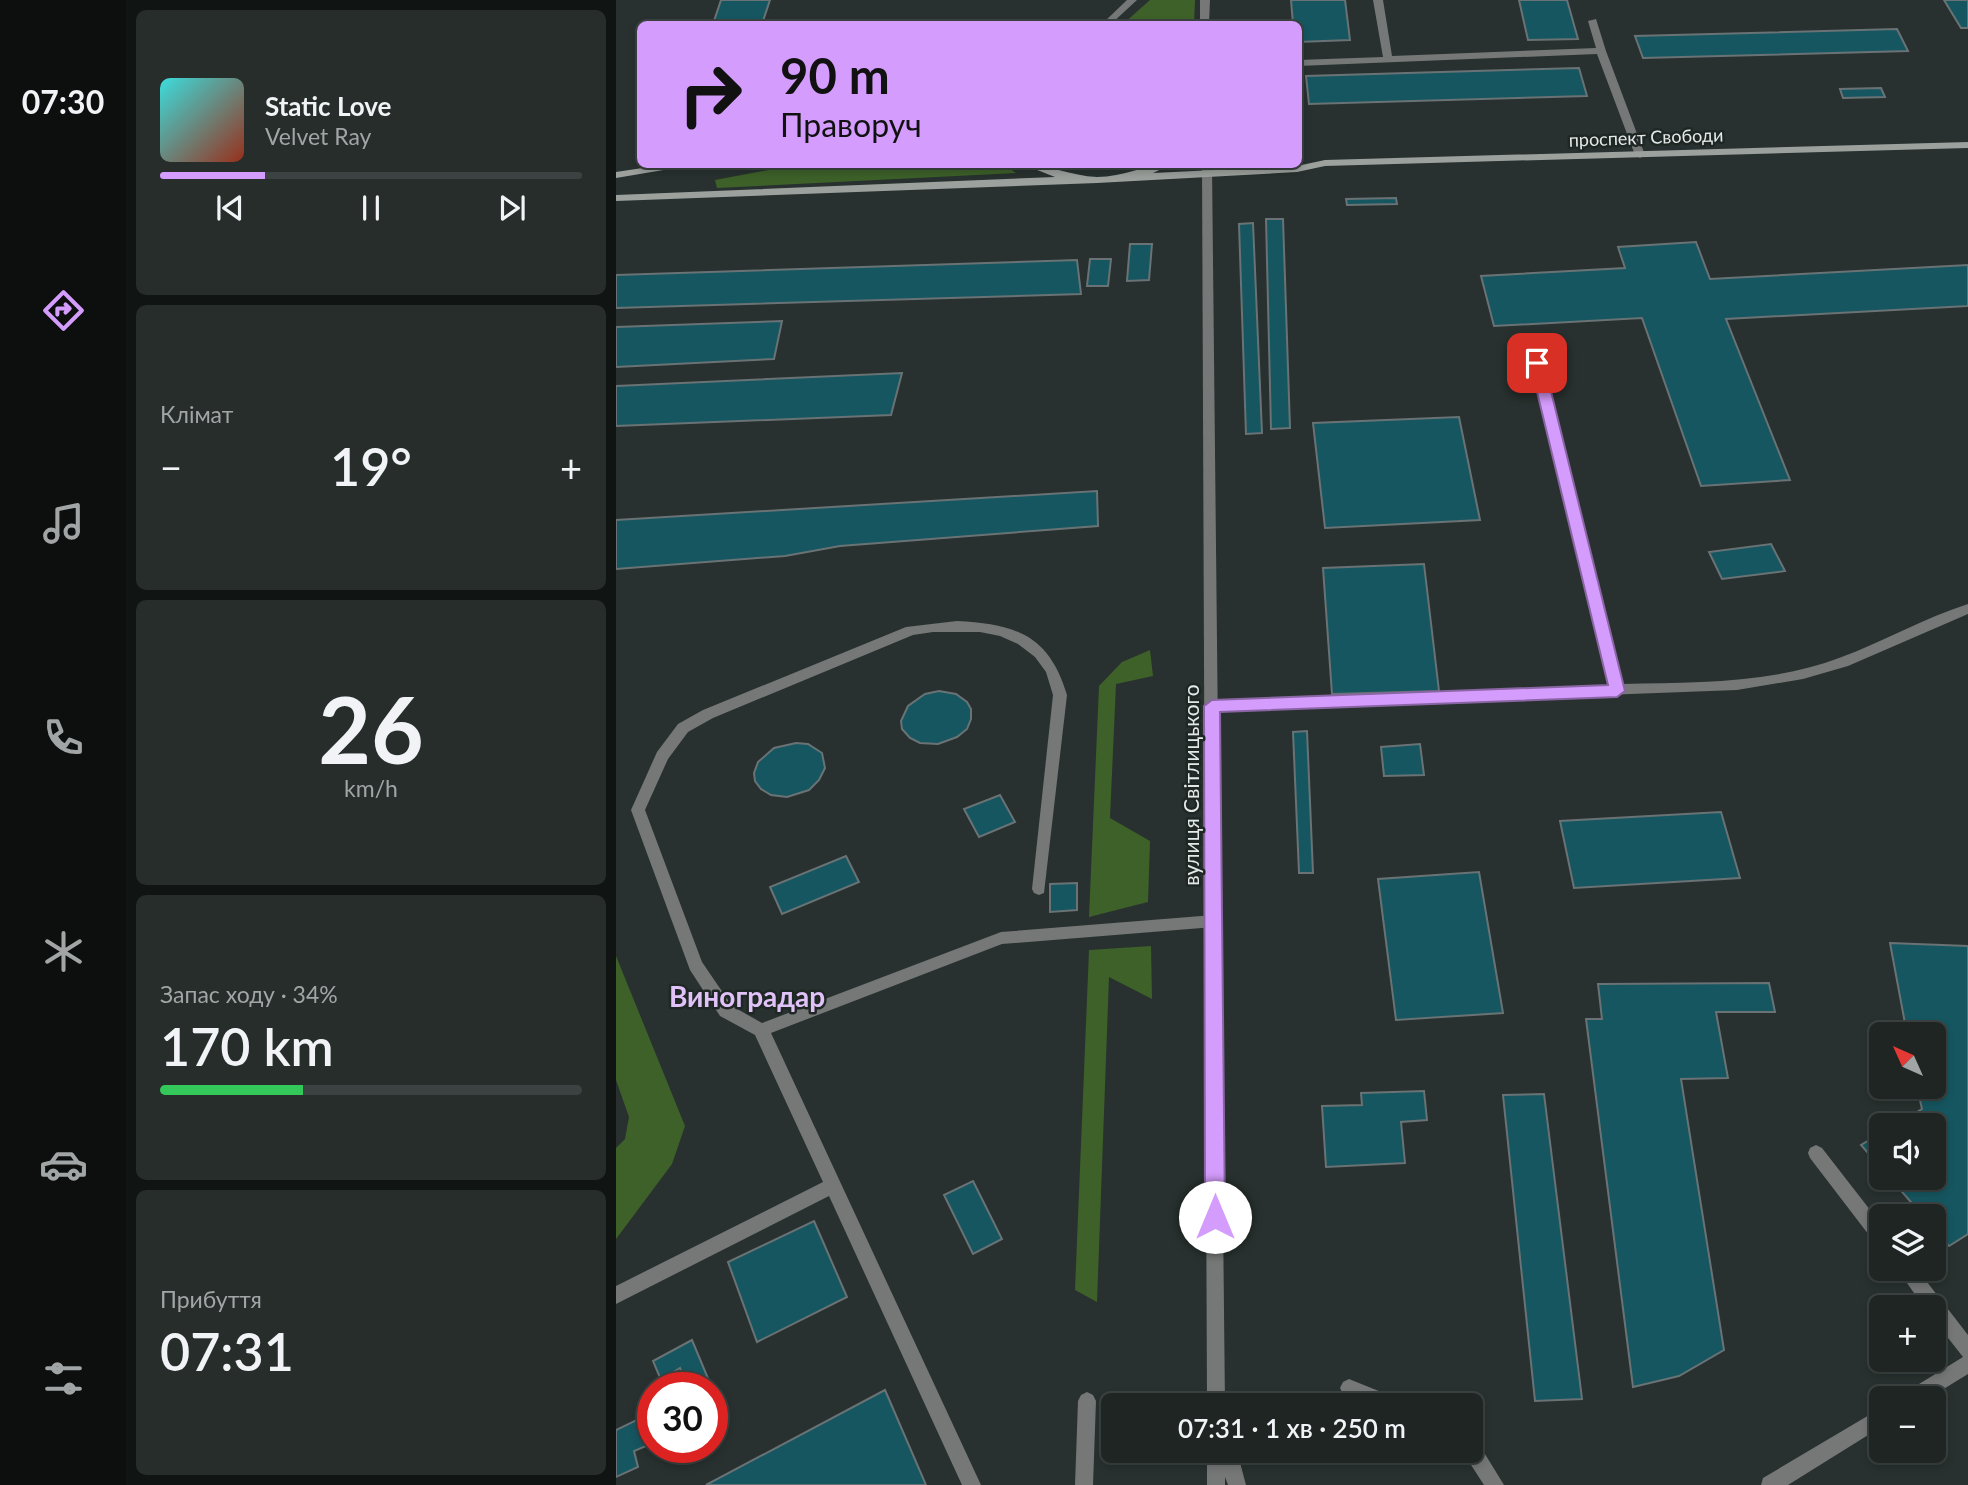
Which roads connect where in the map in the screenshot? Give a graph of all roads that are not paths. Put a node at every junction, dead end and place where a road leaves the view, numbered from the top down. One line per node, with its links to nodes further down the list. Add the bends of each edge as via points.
1 (1132, 0): 4 (street)
2 (1205, 0): 5 (street)
3 (1378, 0): 8 (street)
4 (1109, 21)
5 (1205, 21)
6 (1593, 21): 7 (street)
7 (1601, 51): 8 (street); 11 (street)
8 (1388, 60): 9 (street)
9 (1302, 63)
10 (1968, 145): 11 (street, проспект Свободи)
11 (1640, 155): 13 (street, проспект Свободи)
12 (1302, 158): 13 (street, проспект Свободи)
13 (1325, 163): 18 (street, проспект Свободи)
14 (666, 168): 20 (street)
15 (1037, 168): 22 (street)
16 (1155, 168): 21 (street)
17 (1302, 168): 19 (street, проспект Свободи)
18 (1302, 168)
19 (1208, 170): 21 (street, проспект Свободи); 27 (street, вулиця Світлицького)
20 (616, 175)
21 (1124, 178): 22 (street)
22 (1083, 180): 23 (street)
23 (616, 198)
24 (1531, 339): 26 (street)
25 (1968, 609): 26 (street, via 1803,674 1737,685)
26 (1617, 691): 27 (street)
27 (1212, 706): 29 (street, вулиця Світлицького)
28 (1039, 889): 30 (street, via 1060,695 1057,678 1040,652 1013,635 993,627 935,626 911,631 708,714 683,728 662,756 638,810 695,965 726,1011)
29 (1214, 921): 30 (street, via 1001,938); 40 (street, вулиця Світлицького)
30 (761, 1030): 32 (street)
31 (1816, 1153): 33 (street)
32 (833, 1185): 35 (street); 47 (street)
33 (1869, 1221)
34 (1915, 1281): 36 (street)
35 (616, 1295)
36 (1968, 1350)
37 (1966, 1368): 38 (street)
38 (1934, 1386)
39 (1349, 1388): 41 (street)
40 (1216, 1393)
41 (1361, 1393)
42 (1087, 1401): 48 (street)
43 (1869, 1424): 52 (street)
44 (1216, 1463): 49 (street)
45 (1231, 1463): 50 (street)
46 (1480, 1463): 51 (street)
47 (972, 1485)
48 (1084, 1485)
49 (1216, 1485)
50 (1237, 1485)
51 (1495, 1485)
52 (1770, 1485)

